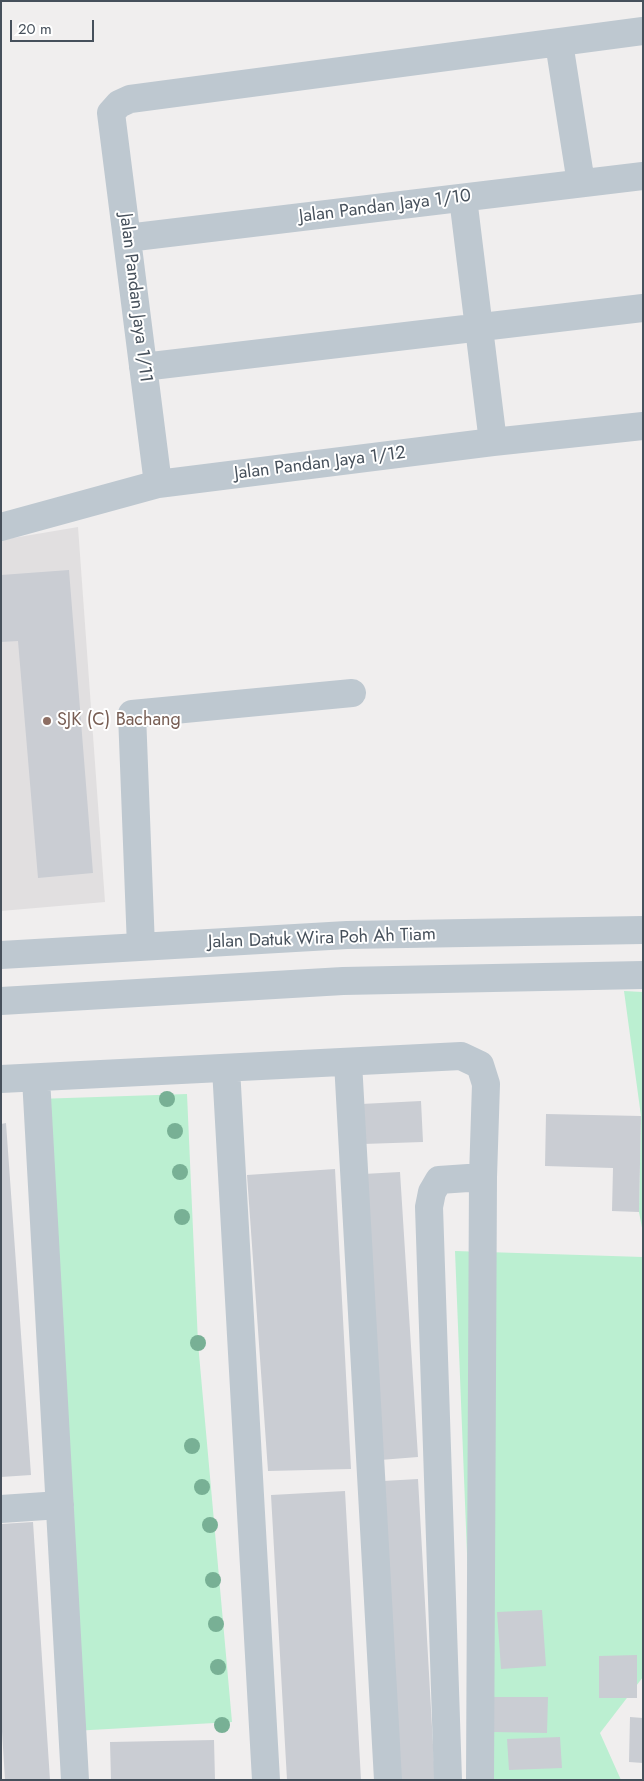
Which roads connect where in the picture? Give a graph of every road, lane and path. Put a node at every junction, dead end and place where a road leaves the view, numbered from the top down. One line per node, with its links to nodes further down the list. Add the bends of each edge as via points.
1 (643, 32): 2 (street)
2 (559, 43): 4 (street); 6 (street, Jalan Pandan Jaya 1/11, via 130,99 119,104 112,113)
3 (643, 176): 4 (street, Jalan Pandan Jaya 1/10)
4 (580, 183): 5 (street, Jalan Pandan Jaya 1/10)
5 (463, 198): 6 (street, Jalan Pandan Jaya 1/10); 8 (street)
6 (127, 238): 9 (street, Jalan Pandan Jaya 1/11)
7 (643, 308): 8 (street)
8 (479, 328): 9 (street); 11 (street)
9 (143, 367): 12 (street, Jalan Pandan Jaya 1/11)
10 (643, 426): 11 (street, Jalan Pandan Jaya 1/12)
11 (493, 442): 12 (street, Jalan Pandan Jaya 1/12)
12 (158, 484): 13 (street, Jalan Pandan Jaya 1/12)
13 (1, 527)
14 (352, 693): 16 (street, via 132,714)
15 (643, 930): 16 (street, Jalan Datuk Wira Poh Ah Tiam, via 347,935)
16 (141, 947): 17 (street, Jalan Datuk Wira Poh Ah Tiam)
17 (1, 955)
18 (643, 975): 19 (street, via 343,982)
19 (1, 1001)
20 (348, 1062): 21 (street); 24 (street, via 461,1056 480,1064 486,1084); 29 (street)
21 (226, 1068): 22 (street); 28 (street)
22 (36, 1078): 23 (street); 25 (street)
23 (1, 1079)
24 (483, 1177): 30 (street, via 439,1180 429,1207); 31 (street)
25 (60, 1505): 26 (street); 27 (street)
26 (1, 1509)
27 (75, 1780)
28 (266, 1780)
29 (388, 1780)
30 (448, 1780)
31 (480, 1780)

